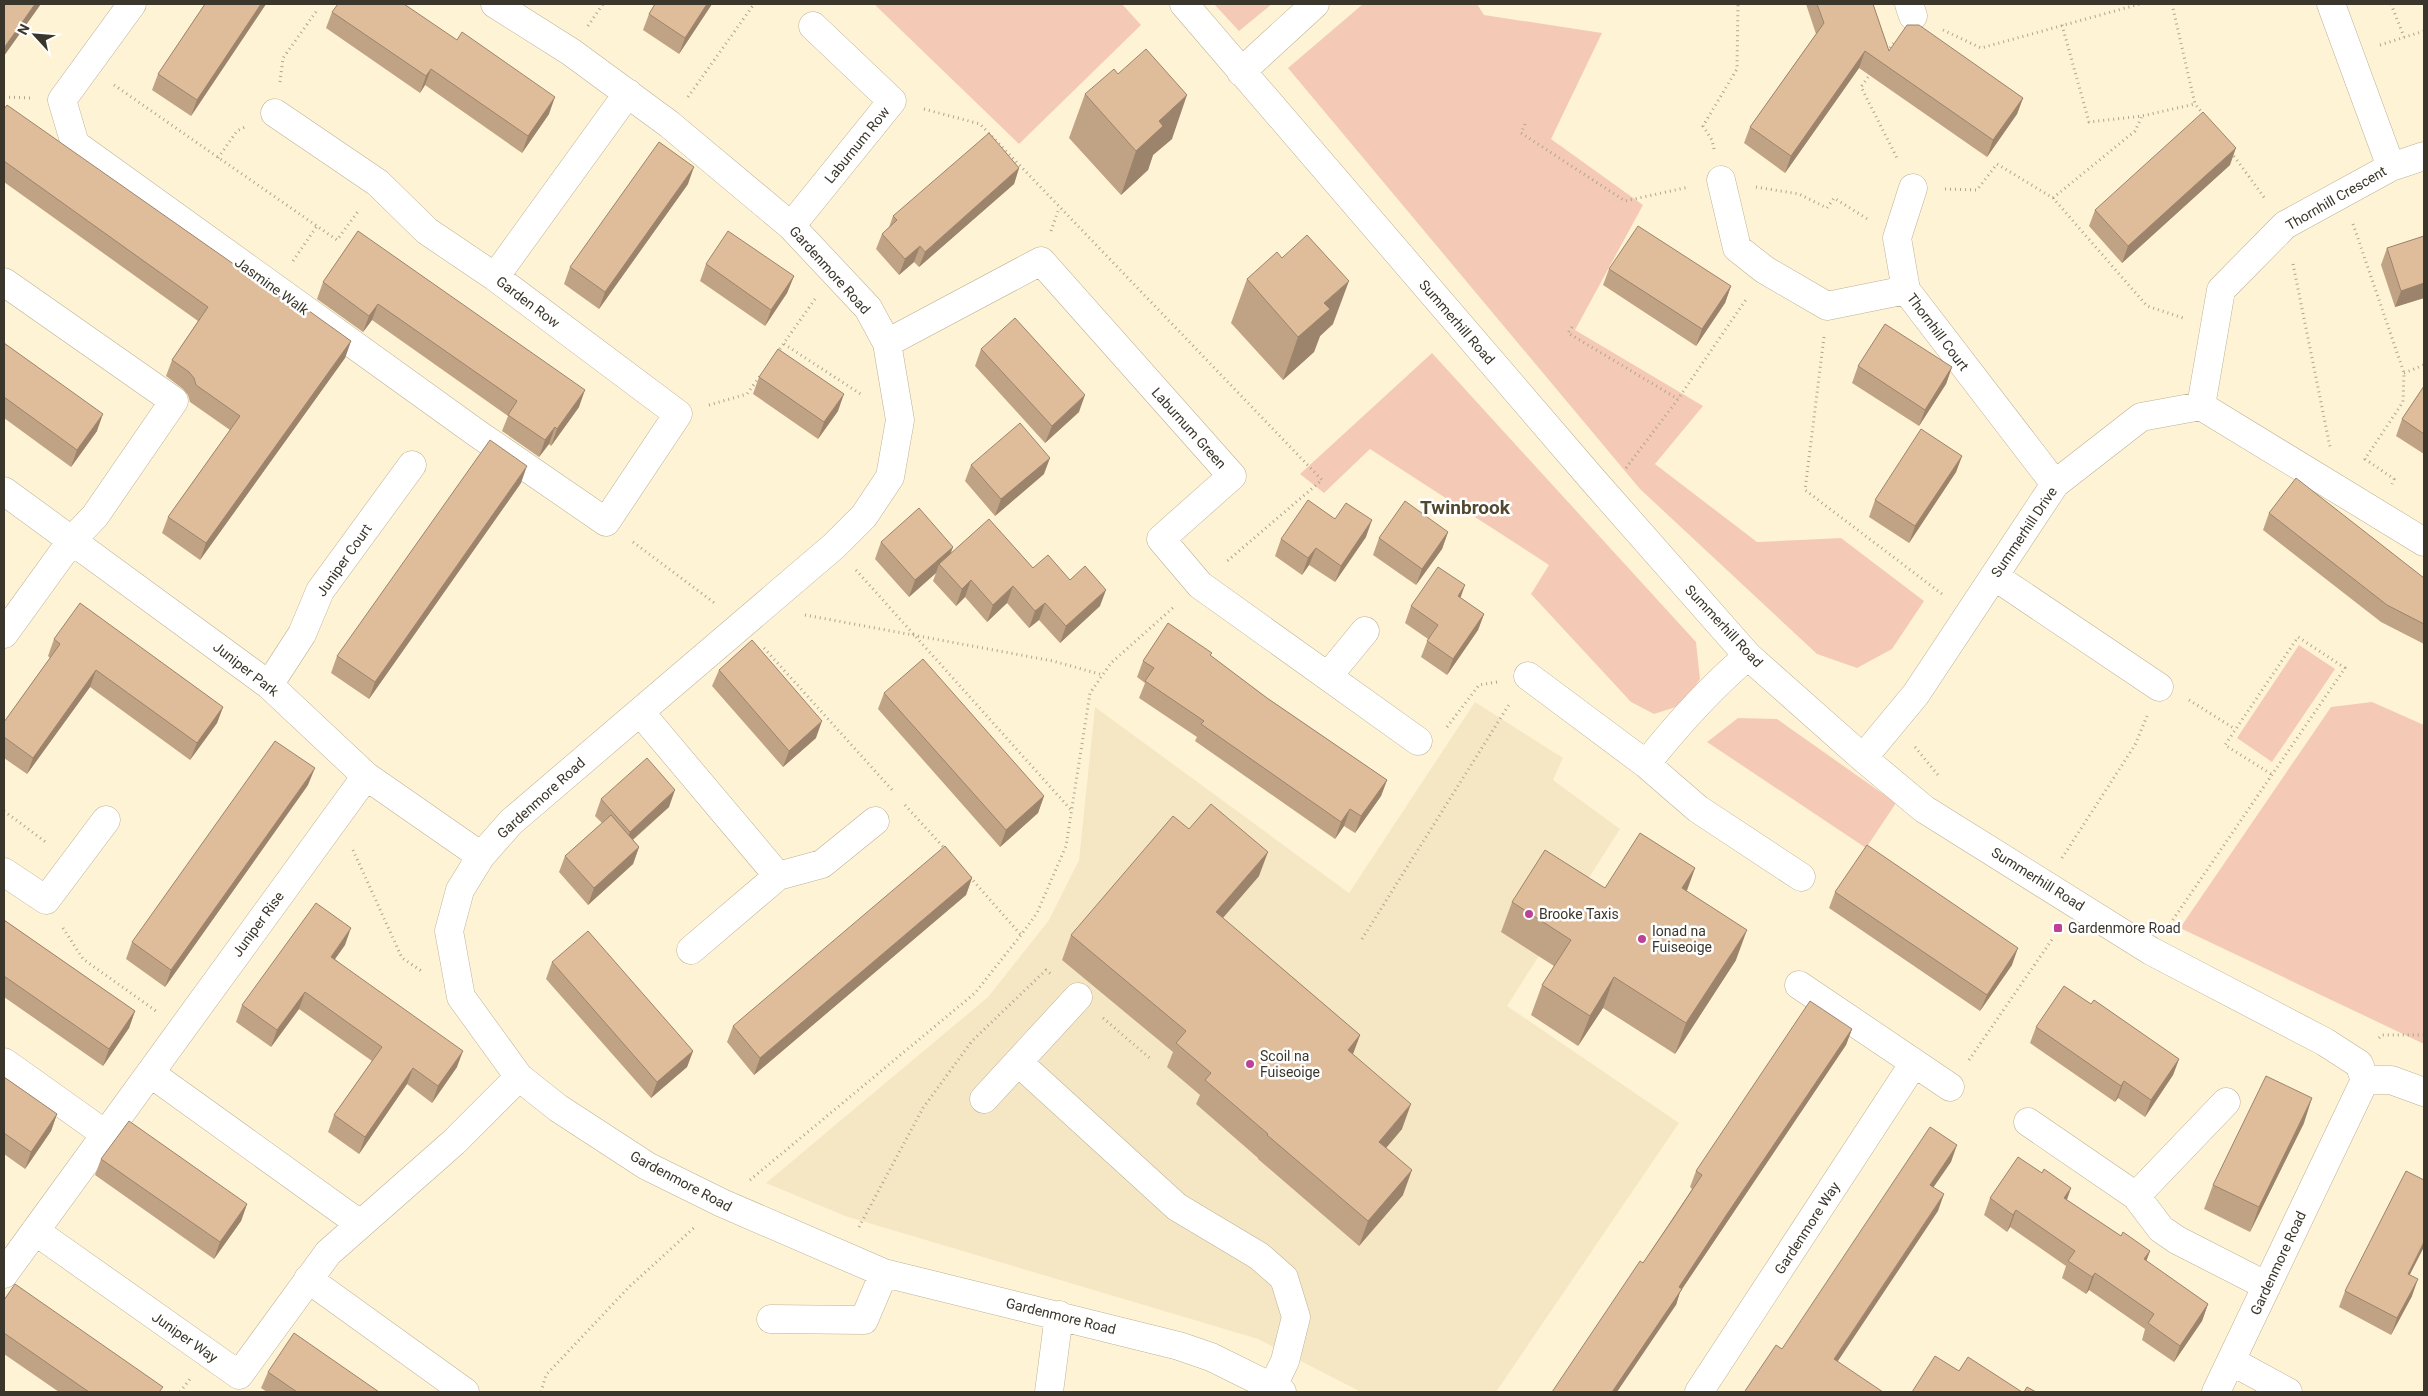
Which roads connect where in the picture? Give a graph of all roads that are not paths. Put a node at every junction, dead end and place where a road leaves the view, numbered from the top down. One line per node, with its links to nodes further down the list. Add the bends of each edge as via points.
1 (132, 4): 23 (street, Jasmine Walk, via 62,100 75,144 478,434)
2 (495, 4): 8 (street, Gardenmore Road)
3 (1184, 4): 7 (street, Summerhill Road)
4 (1314, 4): 7 (street)
5 (2331, 4): 11 (street, Thornhill Crescent)
6 (813, 26): 14 (street, Laburnum Row, via 892,101)
7 (1241, 72): 29 (street, Summerhill Road)
8 (628, 93): 14 (street, Gardenmore Road); 15 (street)
9 (275, 113): 15 (street, Garden Row, via 378,183 427,231)
10 (2424, 156): 11 (street)
11 (2391, 167): 19 (street, Thornhill Crescent, via 2285,225 2221,290)
12 (1721, 180): 17 (street, Thornhill Court, via 1737,248 1765,270 1827,306)
13 (1913, 188): 17 (street, via 1897,238)
14 (791, 226): 18 (street, Gardenmore Road, via 868,308)
15 (495, 277): 23 (street, Garden Row, via 678,414)
16 (4, 282): 24 (street, via 174,401 95,516)
17 (1906, 290): 21 (street, Thornhill Court)
18 (887, 343): 30 (street, Laburnum Green, via 1041,261 1232,476 1161,539 1200,584); 34 (street, Gardenmore Road, via 900,420 890,477 864,516 834,546)
19 (2201, 406): 21 (street, Summerhill Drive, via 2141,417); 25 (street)
20 (412, 465): 32 (street, Juniper Court, via 320,591 302,634)
21 (2054, 484): 26 (street, Summerhill Drive)
22 (4, 492): 24 (street, Juniper Park)
23 (606, 522)
24 (72, 540): 28 (street); 32 (street, Juniper Park)
25 (2424, 542)
26 (1994, 576): 33 (street); 36 (street, Summerhill Drive, via 1916,694)
27 (1365, 631): 30 (street)
28 (4, 634)
29 (1748, 656): 36 (street, Summerhill Road); 37 (street, via 1685,718)
30 (1328, 676): 35 (street, Laburnum Green)
31 (1528, 676): 37 (street)
32 (269, 684): 38 (street, Juniper Park)
33 (2159, 687)
34 (640, 712): 41 (street, Gardenmore Road, via 511,822); 43 (street)
35 (1418, 741)
36 (1863, 758): 51 (street, Summerhill Road, via 1924,809 2151,951 2300,1028)
37 (1646, 764): 44 (street, via 1698,809)
38 (366, 776): 41 (street, Juniper Park); 52 (street, Juniper Rise)
39 (106, 820): 42 (street, via 46,900)
40 (875, 821): 43 (street, via 822,864)
41 (481, 856): 53 (street, Gardenmore Road, via 460,890 449,931 461,996)
42 (4, 872)
43 (778, 876): 45 (street)
44 (1801, 877)
45 (691, 950)
46 (1799, 985): 50 (street)
47 (1078, 998): 49 (street)
48 (4, 1062): 59 (street)
49 (1018, 1062): 56 (street); 70 (street, via 1177,1206 1259,1256 1284,1278 1296,1317)
50 (1914, 1064): 54 (street); 73 (street, Gardenmore Way)
51 (2362, 1072): 55 (street); 66 (street, Gardenmore Road)
52 (150, 1073): 59 (street, Juniper Rise); 61 (street)
53 (519, 1077): 61 (street, Juniper Way, via 454,1142); 63 (street, Gardenmore Road, via 558,1108 647,1166 722,1203)
54 (1950, 1087)
55 (2424, 1092)
56 (984, 1099)
57 (2226, 1102): 60 (street)
58 (2028, 1122): 60 (street)
59 (105, 1134): 62 (street, Juniper Rise)
60 (2136, 1196): 66 (street, via 2161,1229 2177,1240)
61 (360, 1224): 65 (street, Juniper Way, via 328,1253)
62 (35, 1231): 64 (street, Juniper Rise); 65 (street, Juniper Way, via 239,1375)
63 (884, 1273): 67 (street, Gardenmore Road); 68 (street, via 864,1320)
64 (4, 1274)
65 (308, 1279): 71 (street)
66 (2267, 1286): 69 (street, Gardenmore Road)
67 (1059, 1315): 70 (street, Gardenmore Road, via 1179,1346 1211,1357); 72 (street)
68 (771, 1319)
69 (2232, 1361): 74 (street, Gardenmore Road); 75 (street)
70 (1277, 1389)
71 (465, 1392)
72 (1050, 1392)
73 (1699, 1392)
74 (2216, 1392)
75 (2288, 1392)

